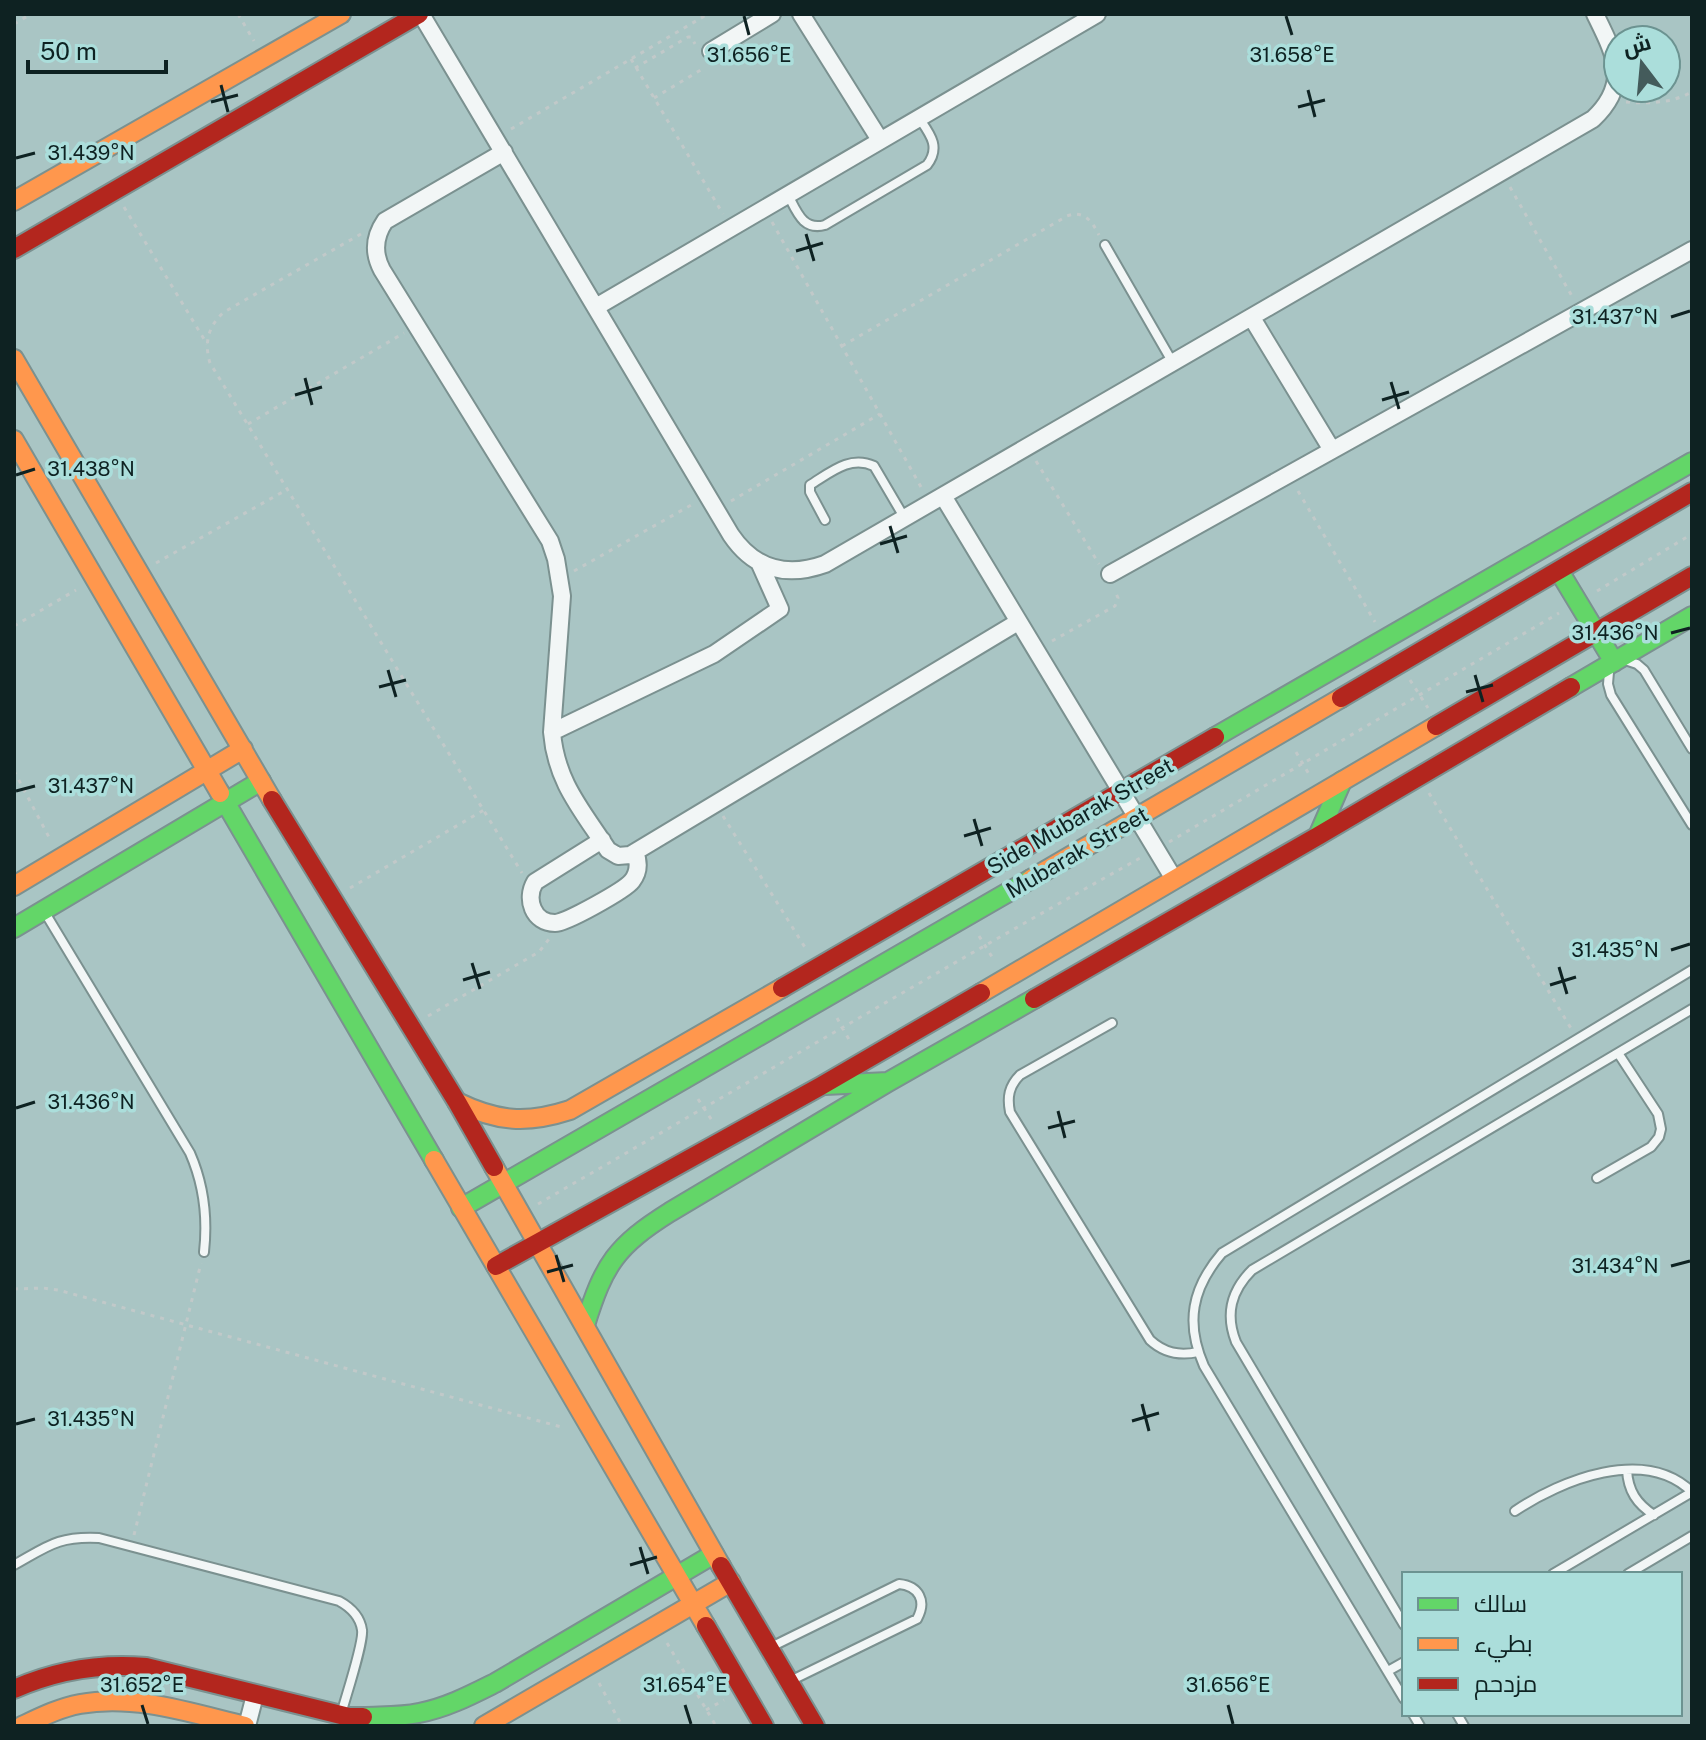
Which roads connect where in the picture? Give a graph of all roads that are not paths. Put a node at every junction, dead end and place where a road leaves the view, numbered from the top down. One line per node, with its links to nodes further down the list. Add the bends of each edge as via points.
1 (341, 14): 12 (main road)
2 (420, 14): 10 (street); 14 (main road)
3 (772, 14): 7 (street)
4 (801, 14): 9 (street)
5 (1097, 14): 8 (street)
6 (1595, 14): 17 (street, via 1612,49 1617,75 1610,100 1593,119)
7 (705, 54)
8 (919, 118): 9 (street); 11 (lane, via 934,144 927,165 825,225 805,223)
9 (880, 140): 11 (street)
10 (500, 145): 16 (street); 35 (street, via 385,221 376,254 550,541 561,579)
11 (787, 195): 16 (street)
12 (14, 201)
13 (1105, 245): 19 (lane)
14 (14, 249)
15 (1692, 250): 21 (street)
16 (596, 307): 27 (street, via 738,546)
17 (1252, 318): 19 (street); 21 (street)
18 (14, 359): 36 (main road)
19 (1173, 363): 24 (street)
20 (14, 440): 38 (main road)
21 (1332, 450): 29 (street)
22 (1692, 462): 41 (main road, Side Mubarak Street)
23 (1692, 492): 28 (main road, Mubarak Street)
24 (937, 500): 25 (street); 32 (street)
25 (905, 518): 26 (lane, via 874,466 857,462 810,485); 27 (street, via 812,569 784,571)
26 (825, 520)
27 (759, 562): 35 (street, via 780,609 714,654)
28 (1559, 571): 33 (main road); 43 (main road, Mubarak Street)
29 (1106, 574)
30 (1692, 576): 33 (main road)
31 (1692, 616): 34 (main road)
32 (1018, 622): 41 (street); 47 (street)
33 (1596, 632): 34 (main road); 40 (main road)
34 (1614, 662): 37 (lane, via 1629,661 1644,670); 44 (lane, via 1607,677 1611,695); 45 (main road)
35 (552, 732): 46 (street, via 568,790)
36 (243, 749): 38 (main road); 39 (main road)
37 (1692, 749)
38 (207, 770): 42 (main road); 49 (main road)
39 (261, 781): 42 (main road); 58 (main road)
40 (1342, 781): 45 (main road); 48 (main road)
41 (1121, 792): 43 (street); 58 (main road, Side Mubarak Street, via 570,1110 512,1121)
42 (226, 803): 50 (main road); 61 (main road)
43 (1136, 818): 48 (street); 60 (main road, Mubarak Street)
44 (1692, 825)
45 (1318, 836): 56 (main road)
46 (602, 840): 47 (street, via 618,856); 47 (street, via 535,882 530,902 543,920 567,921 629,885 637,873)
47 (635, 852)
48 (1174, 879): 57 (main road)
49 (14, 886)
50 (44, 910): 51 (main road); 63 (lane, via 190,1153 204,1197)
51 (14, 928)
52 (1692, 970): 66 (lane, via 1222,1253 1197,1294 1193,1324)
53 (1692, 1009): 55 (lane)
54 (1112, 1023): 66 (lane, via 1020,1075 1009,1095 1010,1112 1150,1340 1172,1353)
55 (1618, 1053): 59 (lane, via 1658,1114 1661,1129 1651,1147); 79 (lane, via 1252,1270 1232,1299 1230,1321 1236,1342)
56 (888, 1082): 57 (main road); 65 (main road, via 642,1230 609,1263)
57 (821, 1086): 62 (main road)
58 (457, 1102): 60 (main road)
59 (1597, 1178)
60 (504, 1183): 61 (main road, Mubarak Street); 62 (main road)
61 (461, 1208): 64 (main road)
62 (536, 1243): 64 (main road); 65 (main road)
63 (204, 1252)
64 (496, 1266): 76 (main road)
65 (585, 1325): 72 (main road)
66 (1198, 1352): 82 (lane)
67 (1627, 1470): 68 (lane, via 1665,1474); 69 (lane, via 1573,1480); 70 (lane, via 1633,1494)
68 (1692, 1492): 70 (lane)
69 (1515, 1511)
70 (1654, 1515): 74 (lane)
71 (1692, 1536): 75 (lane)
72 (714, 1554): 76 (main road); 77 (main road)
73 (14, 1565): 87 (lane, via 55,1541 99,1538 339,1601 359,1621 363,1636)
74 (1556, 1572)
75 (1631, 1572)
76 (677, 1576): 78 (main road); 87 (main road, via 461,1700 420,1713)
77 (731, 1582): 78 (main road); 80 (main road)
78 (693, 1604): 90 (main road); 91 (main road)
79 (1402, 1622)
80 (770, 1648): 83 (main road); 83 (lane, via 899,1584 920,1594 917,1619)
81 (1402, 1663): 82 (lane)
82 (1388, 1671): 86 (lane)
83 (790, 1682): 92 (main road)
84 (14, 1689): 85 (main road, via 53,1673 110,1664 146,1667)
85 (255, 1695): 87 (main road); 89 (street)
86 (1402, 1696)
87 (341, 1715)
88 (22, 1726): 89 (main road, via 63,1707 111,1700)
89 (246, 1726)
90 (484, 1726)
91 (764, 1726)
92 (815, 1726)

